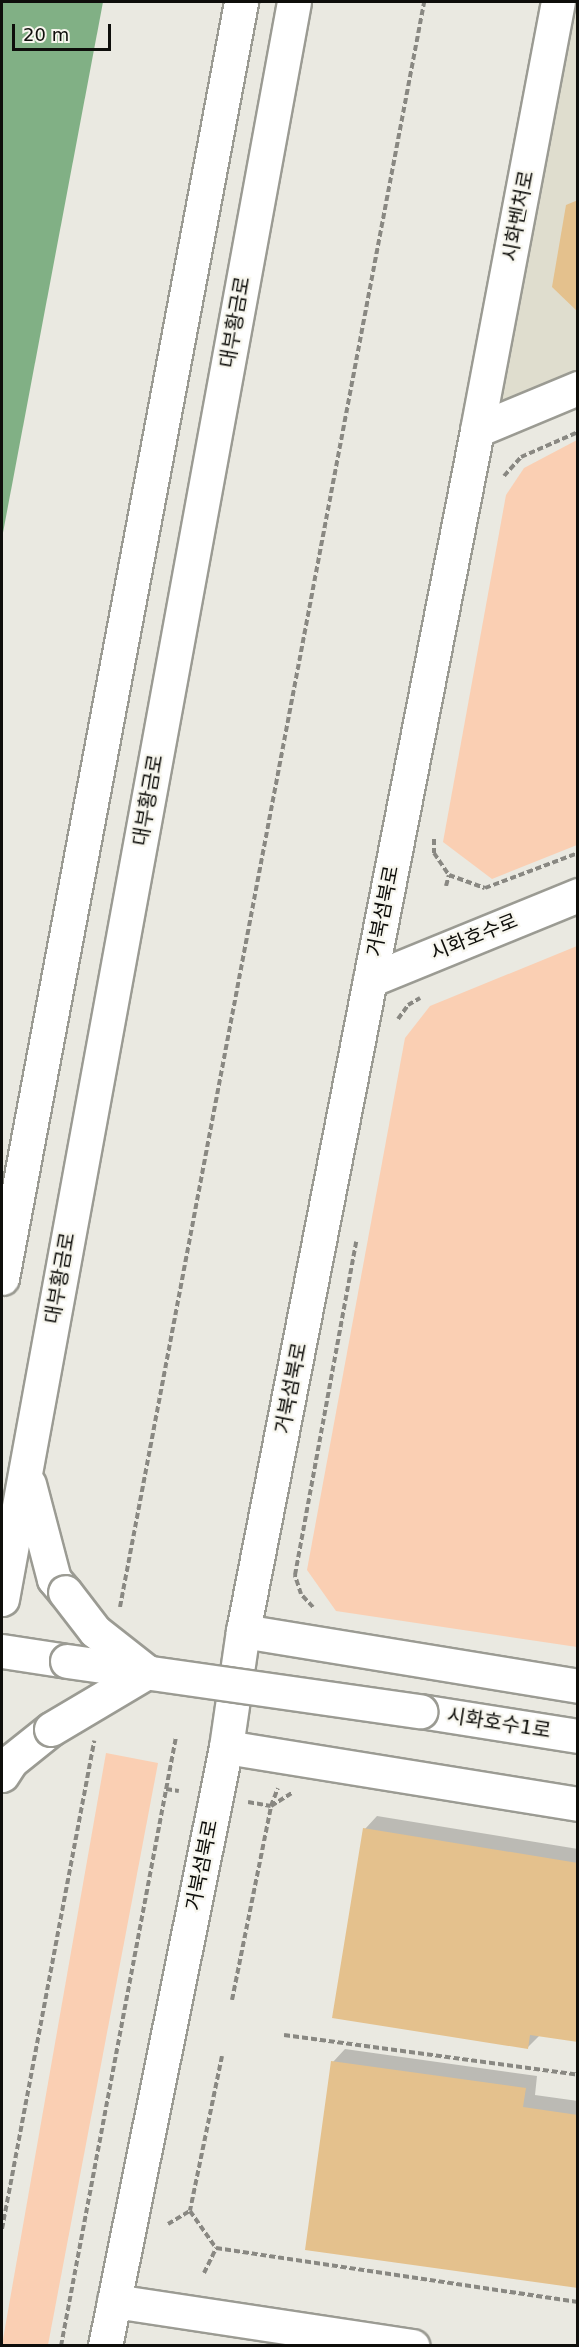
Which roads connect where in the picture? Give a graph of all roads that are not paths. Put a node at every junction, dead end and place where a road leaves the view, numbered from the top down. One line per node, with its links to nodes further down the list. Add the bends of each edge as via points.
1 (241, 2): 8 (main road)
2 (294, 2): 9 (main road, 대부황금로)
3 (558, 2): 5 (main road, 시화벤처로)
4 (578, 387): 5 (main road)
5 (477, 430): 7 (main road, 거북섬북로)
6 (578, 895): 7 (main road, 시화호수로)
7 (370, 980): 11 (main road, 거북섬북로)
8 (2, 1278)
9 (26, 1466): 10 (main road, 대부황금로); 13 (main road, bridge, via 32,1508 54,1579 95,1631)
10 (2, 1599)
11 (243, 1631): 14 (main road); 16 (main road, 거북섬북로)
12 (2, 1651): 13 (main road, 시화호수1로, bridge)
13 (147, 1672): 15 (main road, 시화호수1로, bridge); 17 (main road, bridge, via 51,1729 10,1761)
14 (578, 1686)
15 (578, 1736)
16 (226, 1747): 18 (main road); 19 (main road, 거북섬북로)
17 (2, 1775)
18 (578, 1804)
19 (114, 2301): 20 (main road, 거북섬북로); 21 (main road)
20 (105, 2346)
21 (413, 2346)

